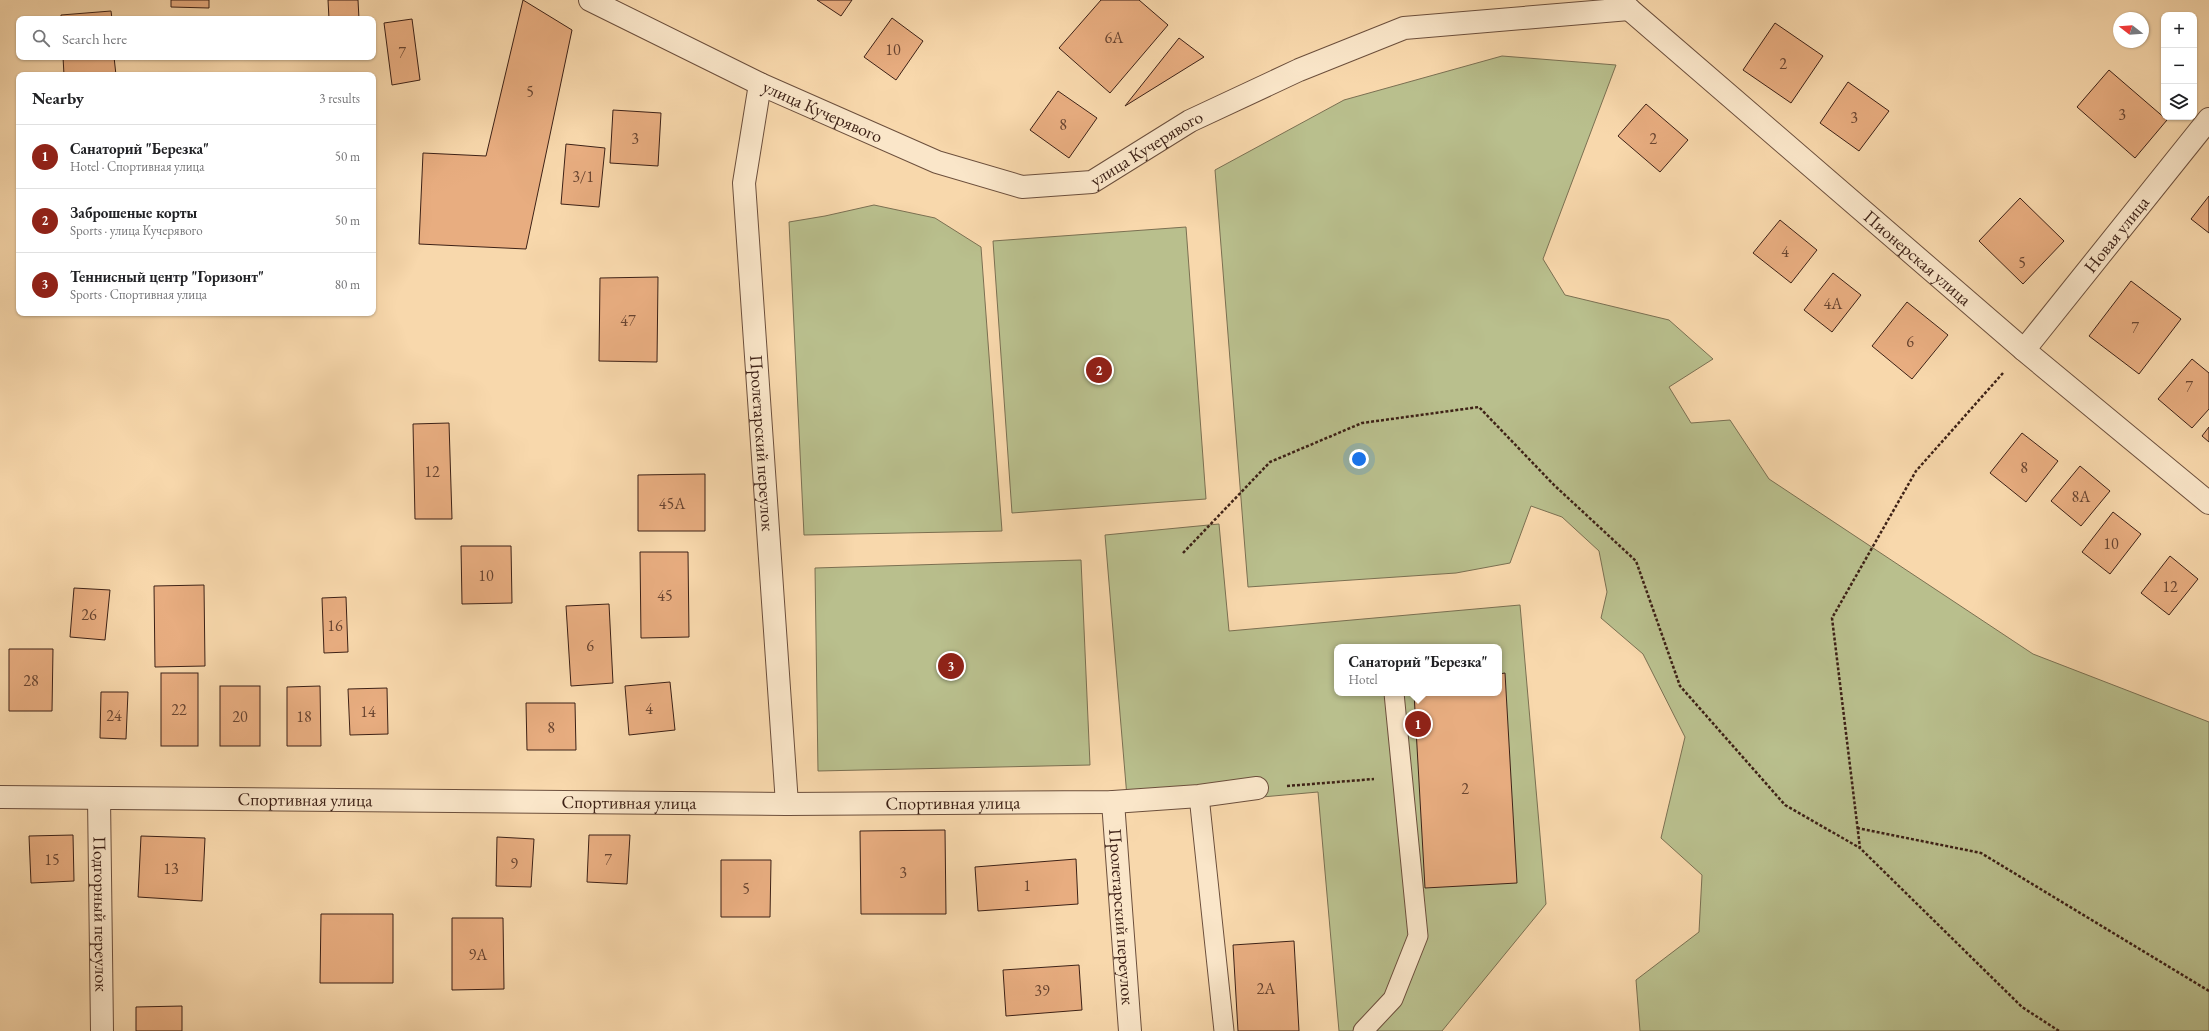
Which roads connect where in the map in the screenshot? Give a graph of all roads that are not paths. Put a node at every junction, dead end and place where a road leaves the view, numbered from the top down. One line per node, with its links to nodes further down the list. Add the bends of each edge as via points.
1 (590, 0): 3 (street, улица Кучерявого)
2 (1632, 5): 3 (street, улица Кучерявого, via 1404,28 1299,70 1190,121 1092,182 1022,187 944,164); 5 (street, Пионерская улица)
3 (760, 84): 13 (street, Пролетарский переулок, via 744,183)
4 (2209, 119): 5 (street, Новая улица)
5 (2024, 350): 6 (street, Пионерская улица)
6 (2209, 503)
7 (1394, 696): 17 (lane, via 1418,936 1393,999)
8 (1257, 788): 9 (street, Спортивная улица)
9 (1199, 796): 12 (street, Спортивная улица); 16 (lane)
10 (0, 797): 11 (street, Спортивная улица)
11 (99, 798): 13 (street, Спортивная улица); 14 (street, Подгорный переулок)
12 (1113, 802): 13 (street, Спортивная улица); 15 (street, Пролетарский переулок)
13 (787, 804)
14 (102, 1031)
15 (1130, 1031)
16 (1224, 1031)
17 (1363, 1031)

